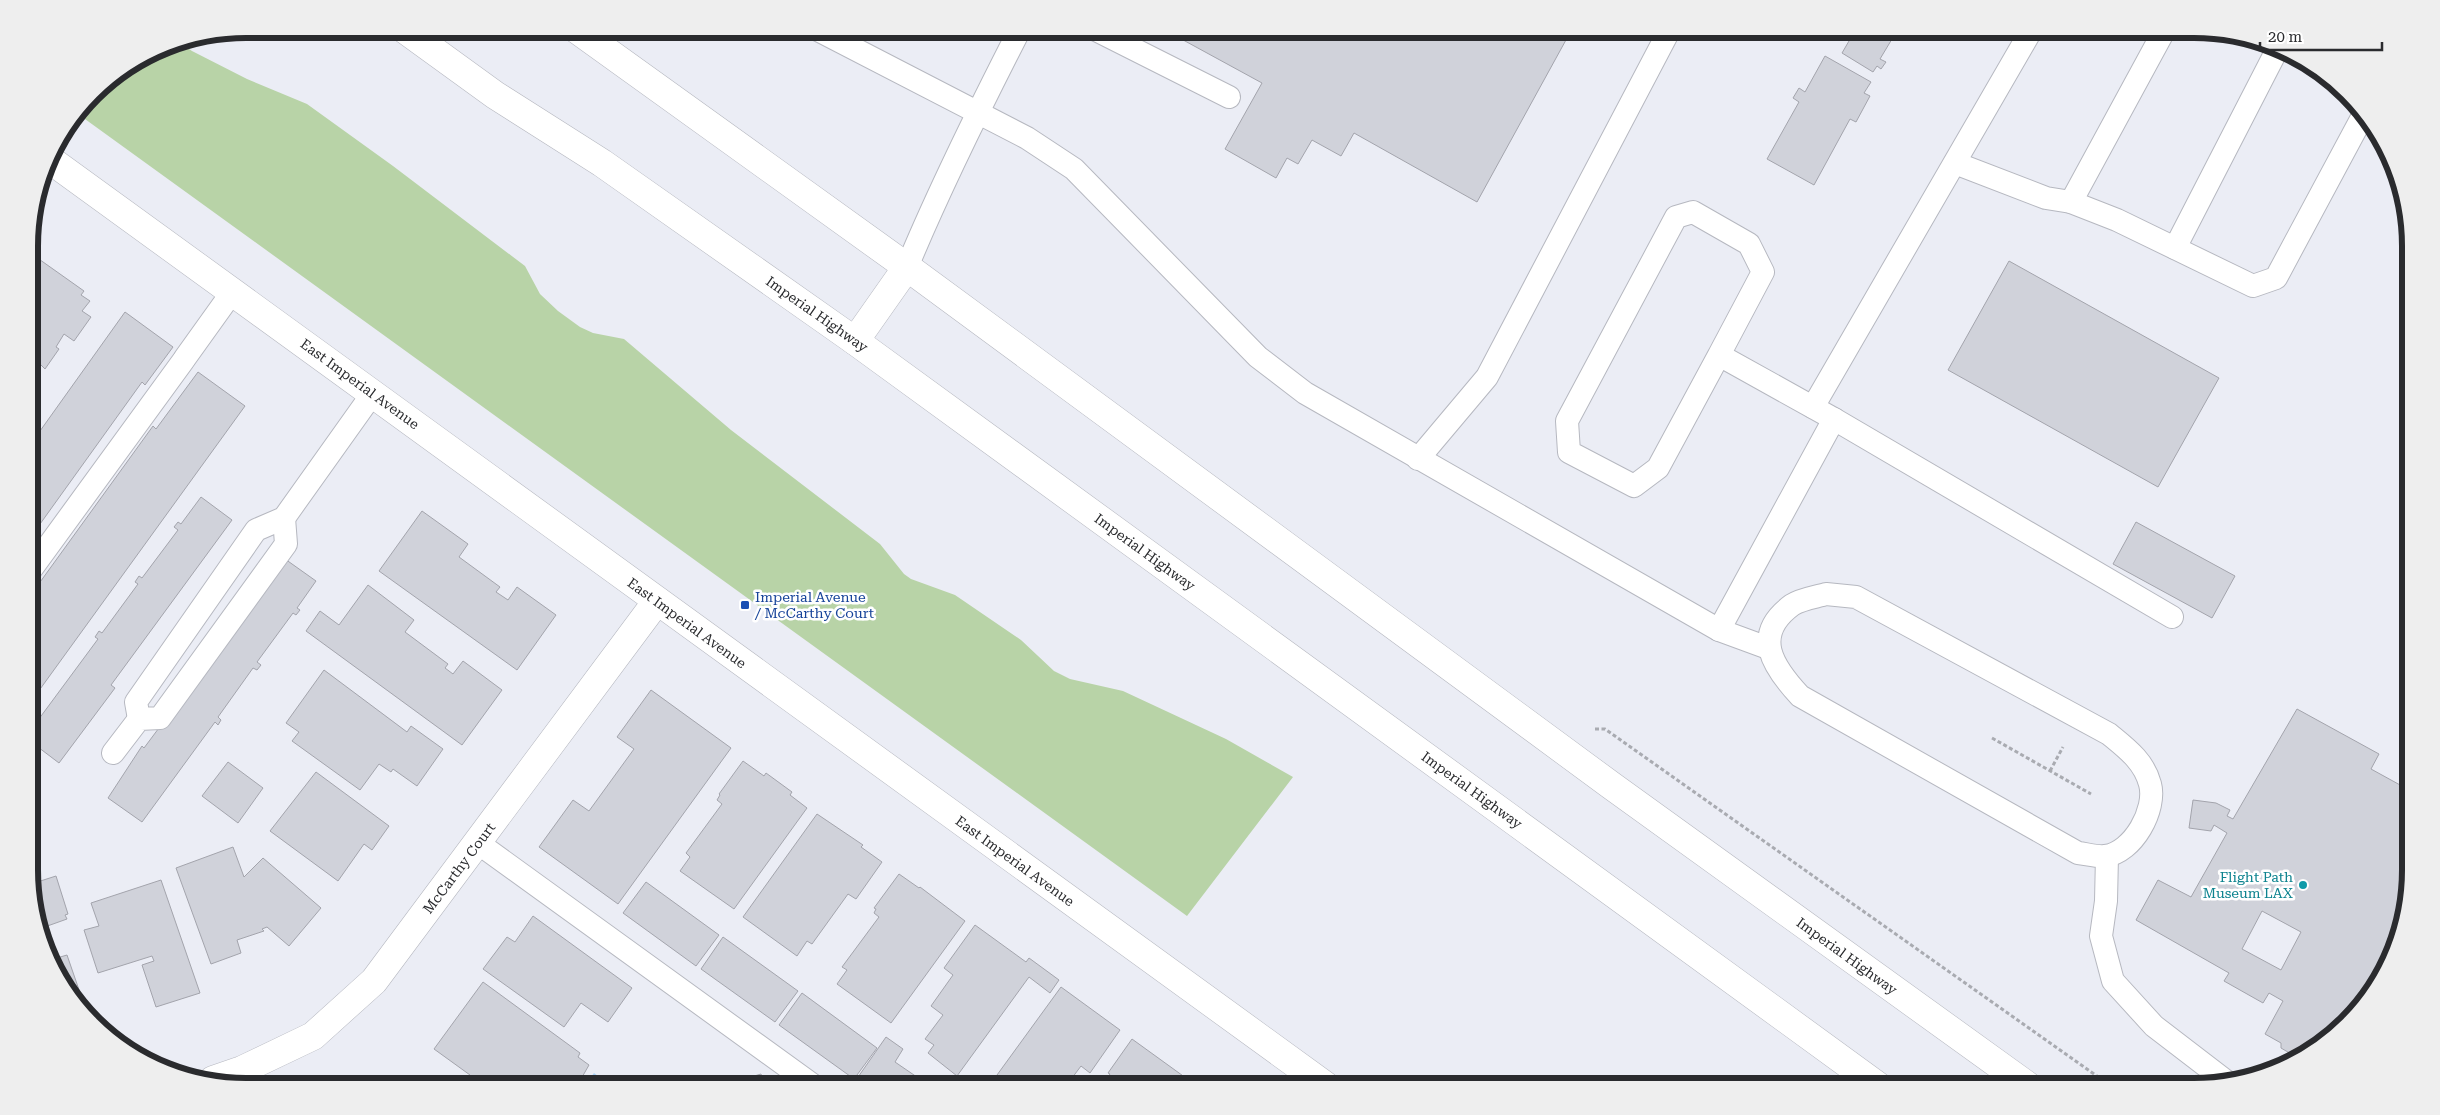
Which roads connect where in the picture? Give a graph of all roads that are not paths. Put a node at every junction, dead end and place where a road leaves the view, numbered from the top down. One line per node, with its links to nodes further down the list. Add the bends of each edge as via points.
1 (416, 38): 19 (main road, Imperial Highway)
2 (589, 38): 17 (main road, Imperial Highway)
3 (833, 38): 11 (lane)
4 (1015, 38): 11 (lane)
5 (1112, 38): 10 (lane)
6 (1665, 38): 24 (lane, via 1487,377)
7 (2027, 38): 14 (lane)
8 (2160, 38): 15 (lane)
9 (2275, 54): 16 (lane)
10 (1229, 97)
11 (977, 112): 17 (lane); 24 (lane, via 1027,138 1074,169 1258,357 1282,377)
12 (2361, 120): 16 (lane, via 2276,278 2253,286)
13 (55, 163): 18 (main road, East Imperial Avenue)
14 (1955, 163): 15 (lane, via 2046,198); 22 (lane)
15 (2071, 202): 16 (lane)
16 (2175, 248)
17 (907, 267): 19 (main road); 40 (main road, Imperial Highway, via 1612,786)
18 (233, 292): 21 (main road, East Imperial Avenue); 26 (lane)
19 (855, 340): 39 (main road, Imperial Highway)
20 (1720, 355): 20 (lane, via 1658,468 1634,486 1569,452 1567,421 1676,217 1693,212 1749,244 1763,272); 22 (lane)
21 (373, 393): 25 (lane); 27 (main road, East Imperial Avenue)
22 (1813, 407): 23 (lane)
23 (1834, 419): 28 (lane); 29 (lane)
24 (1418, 459): 29 (lane)
25 (284, 518): 31 (lane, via 256,530 136,702); 31 (lane, via 286,544 160,718)
26 (38, 560)
27 (657, 601): 33 (main road, McCarthy Court); 38 (main road, East Imperial Avenue)
28 (2172, 617)
29 (1718, 630): 30 (lane)
30 (1768, 648): 34 (lane, via 1780,675 1800,696 2078,853); 34 (lane, via 1774,623 1793,604 1826,594 1856,597 2109,734 2135,754 2150,784 2149,815 2128,845)
31 (139, 719): 32 (lane)
32 (113, 753)
33 (478, 843): 35 (main road, McCarthy Court, via 374,981 313,1036); 37 (lane)
34 (2106, 856): 36 (lane, via 2106,901 2101,936 2113,981 2154,1026)
35 (223, 1076)
36 (2219, 1076)
37 (803, 1078)
38 (1315, 1078)
39 (1867, 1078)
40 (2017, 1078)

